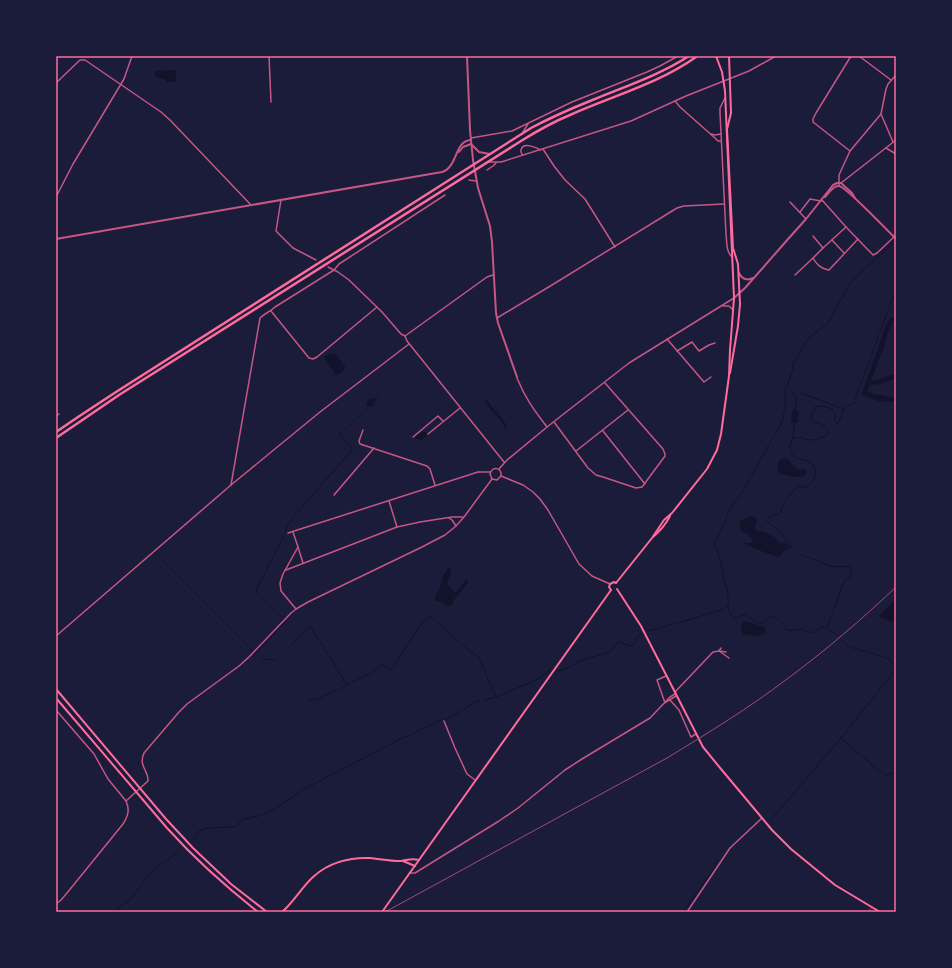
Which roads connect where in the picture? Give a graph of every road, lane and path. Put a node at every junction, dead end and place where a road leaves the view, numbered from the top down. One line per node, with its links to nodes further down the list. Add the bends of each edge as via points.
1 (132, 56): 19 (street)
2 (269, 56): 22 (street)
3 (467, 56): 28 (street)
4 (678, 56): 24 (street)
5 (688, 56): 25 (highway, via 657,74 567,110)
6 (713, 56): 13 (main road)
7 (716, 56): 13 (main road)
8 (776, 56): 15 (street)
9 (850, 56): 35 (street, via 813,119 813,122)
10 (859, 56): 16 (street)
11 (696, 57): 40 (highway, via 654,81 555,122)
12 (729, 57): 15 (main road)
13 (718, 59): 17 (main road)
14 (896, 75): 16 (street)
15 (730, 78): 17 (street); 71 (main road, via 731,113 727,129 733,248)
16 (891, 80): 23 (street, via 886,89)
17 (723, 81): 20 (main road); 21 (street)
18 (56, 83): 19 (street, via 83,59)
19 (121, 85): 49 (street); 54 (street, via 170,120)
20 (725, 98): 27 (street, via 720,108); 66 (main road)
21 (675, 101): 26 (street); 34 (street, via 631,121)
22 (271, 102)
23 (881, 114): 31 (street); 35 (street)
24 (530, 123): 25 (street); 28 (street, via 512,131)
25 (522, 134): 37 (highway)
26 (711, 134): 27 (street); 30 (street)
27 (721, 134): 30 (street)
28 (470, 139): 32 (street); 36 (street, via 462,144)
29 (896, 140): 31 (street)
30 (722, 142): 53 (street)
31 (893, 142): 33 (street)
32 (471, 144): 36 (street); 37 (street, via 479,152); 42 (street)
33 (886, 148): 38 (street); 47 (street)
34 (542, 149): 39 (street); 39 (street, via 524,146 521,150); 63 (street, via 565,180 585,199)
35 (850, 151): 47 (street, via 839,175)
36 (457, 153): 50 (street, via 450,167 442,172)
37 (490, 154): 42 (highway)
38 (896, 154)
39 (524, 156): 41 (street)
40 (486, 163): 41 (street); 43 (highway)
41 (496, 163): 44 (street)
42 (474, 164): 43 (street); 100 (highway)
43 (475, 170): 46 (street); 103 (highway)
44 (487, 170)
45 (469, 180): 46 (street)
46 (476, 181): 72 (street, via 490,226)
47 (840, 184): 51 (street); 59 (street)
48 (445, 195): 70 (street, via 339,264)
49 (56, 197)
50 (281, 200): 54 (street); 68 (street, via 276,231 293,248)
51 (822, 200): 55 (street, via 810,199); 56 (street); 57 (street)
52 (790, 202): 55 (street)
53 (724, 204): 63 (street, via 680,206); 66 (street, via 728,249)
54 (251, 205): 60 (street)
55 (800, 212): 56 (street)
56 (806, 219): 74 (street)
57 (846, 228): 61 (street); 62 (street)
58 (813, 236): 64 (street)
59 (895, 238): 61 (street, via 873,255)
60 (56, 239)
61 (858, 239): 65 (street)
62 (832, 240): 64 (street); 65 (street)
63 (615, 247): 81 (street)
64 (823, 248): 67 (street)
65 (844, 254): 67 (street, via 828,270 819,266)
66 (732, 257): 76 (main road)
67 (813, 258): 73 (street)
68 (316, 260)
69 (328, 267): 70 (street)
70 (334, 270): 77 (street, via 349,280); 79 (street)
71 (738, 272): 74 (street, via 745,279); 75 (main road)
72 (493, 275): 81 (street); 82 (street)
73 (795, 275)
74 (754, 278): 75 (street)
75 (739, 294): 76 (street); 87 (main road, via 739,320)
76 (734, 298): 78 (street); 80 (main road)
77 (377, 307): 79 (street, via 313,359 308,358); 82 (street)
78 (720, 307): 80 (street, via 725,305); 83 (street)
79 (271, 311): 111 (street, via 259,320)
80 (734, 311): 87 (main road)
81 (497, 318): 88 (street)
82 (405, 336): 85 (street)
83 (667, 339): 86 (street); 90 (street)
84 (715, 343): 86 (street, via 699,351 692,342)
85 (409, 344): 91 (street); 111 (street)
86 (677, 351): 89 (street, via 704,382)
87 (729, 376): 125 (main road, via 721,434 717,450 707,469)
88 (517, 377): 97 (street, via 527,400)
89 (711, 377)
90 (605, 383): 92 (street); 96 (street)
91 (460, 408): 95 (street); 106 (street)
92 (629, 410): 99 (street); 112 (street, via 665,454)
93 (59, 414): 94 (street)
94 (56, 416)
95 (443, 421): 101 (street); 102 (street, via 438,416)
96 (554, 422): 97 (street); 105 (street)
97 (547, 427): 106 (street)
98 (363, 430): 104 (street, via 360,443)
99 (603, 431): 105 (street); 112 (street)
100 (56, 432)
101 (428, 434)
102 (413, 436)
103 (56, 438)
104 (374, 448): 113 (street, via 429,467); 114 (street)
105 (576, 451): 112 (street, via 596,475 636,488)
106 (504, 462): 107 (street)
107 (499, 469): 108 (street); 109 (street)
108 (490, 472): 110 (street); 113 (street, via 478,472)
109 (501, 476): 110 (street, via 497,480); 126 (street, via 533,492 548,510 580,564 592,576)
110 (492, 479): 116 (street)
111 (231, 484): 130 (street)
112 (645, 484)
113 (436, 486): 115 (street)
114 (334, 495)
115 (389, 501): 119 (street); 120 (street)
116 (464, 517): 117 (street); 118 (street)
117 (449, 518): 118 (street); 119 (street)
118 (456, 526): 129 (street, via 422,547)
119 (397, 527): 123 (street)
120 (293, 532): 121 (street); 122 (street)
121 (288, 534)
122 (298, 547): 123 (street); 124 (street)
123 (303, 563): 124 (street)
124 (286, 570): 129 (street, via 281,579 281,590)
125 (616, 583): 126 (main road); 127 (main road)
126 (610, 584): 128 (main road)
127 (617, 589): 128 (main road); 135 (main road, via 638,621)
128 (611, 590): 144 (main road)
129 (296, 609): 145 (street, via 239,666 187,704 151,744 142,757 148,781)
130 (56, 636)
131 (721, 648): 132 (street)
132 (719, 651): 133 (street); 134 (street); 137 (street, via 713,652)
133 (726, 652)
134 (729, 658)
135 (666, 676): 137 (main road); 140 (street, via 657,680)
136 (56, 690): 145 (main road)
137 (675, 694): 139 (street); 140 (street); 143 (main road)
138 (56, 698): 146 (main road)
139 (670, 700): 140 (street); 143 (street, via 679,710 691,737)
140 (665, 703): 152 (street, via 650,718 582,759 499,821 415,873)
141 (56, 710): 147 (street, via 94,754 108,779)
142 (444, 721): 144 (street, via 467,774)
143 (696, 734): 148 (main road, via 703,747)
144 (475, 780): 149 (main road)
145 (140, 788): 146 (street); 157 (main road, via 193,848 231,884)
146 (136, 792): 147 (street); 156 (main road, via 185,847)
147 (126, 801): 153 (street, via 129,811 127,819)
148 (762, 818): 155 (main road, via 784,843 830,881); 161 (street, via 730,848)
149 (419, 860): 150 (main road, via 412,858); 151 (main road)
150 (401, 861): 151 (main road); 154 (main road, via 365,858 338,862 314,876)
151 (414, 866): 152 (main road)
152 (409, 873): 160 (main road)
153 (56, 904)
154 (288, 907): 158 (main road); 159 (main road)
155 (872, 907): 162 (lane); 163 (main road)
156 (258, 912)
157 (267, 912)
158 (282, 912)
159 (286, 912)
160 (382, 912)
161 (687, 912)
162 (868, 912)
163 (880, 912)

